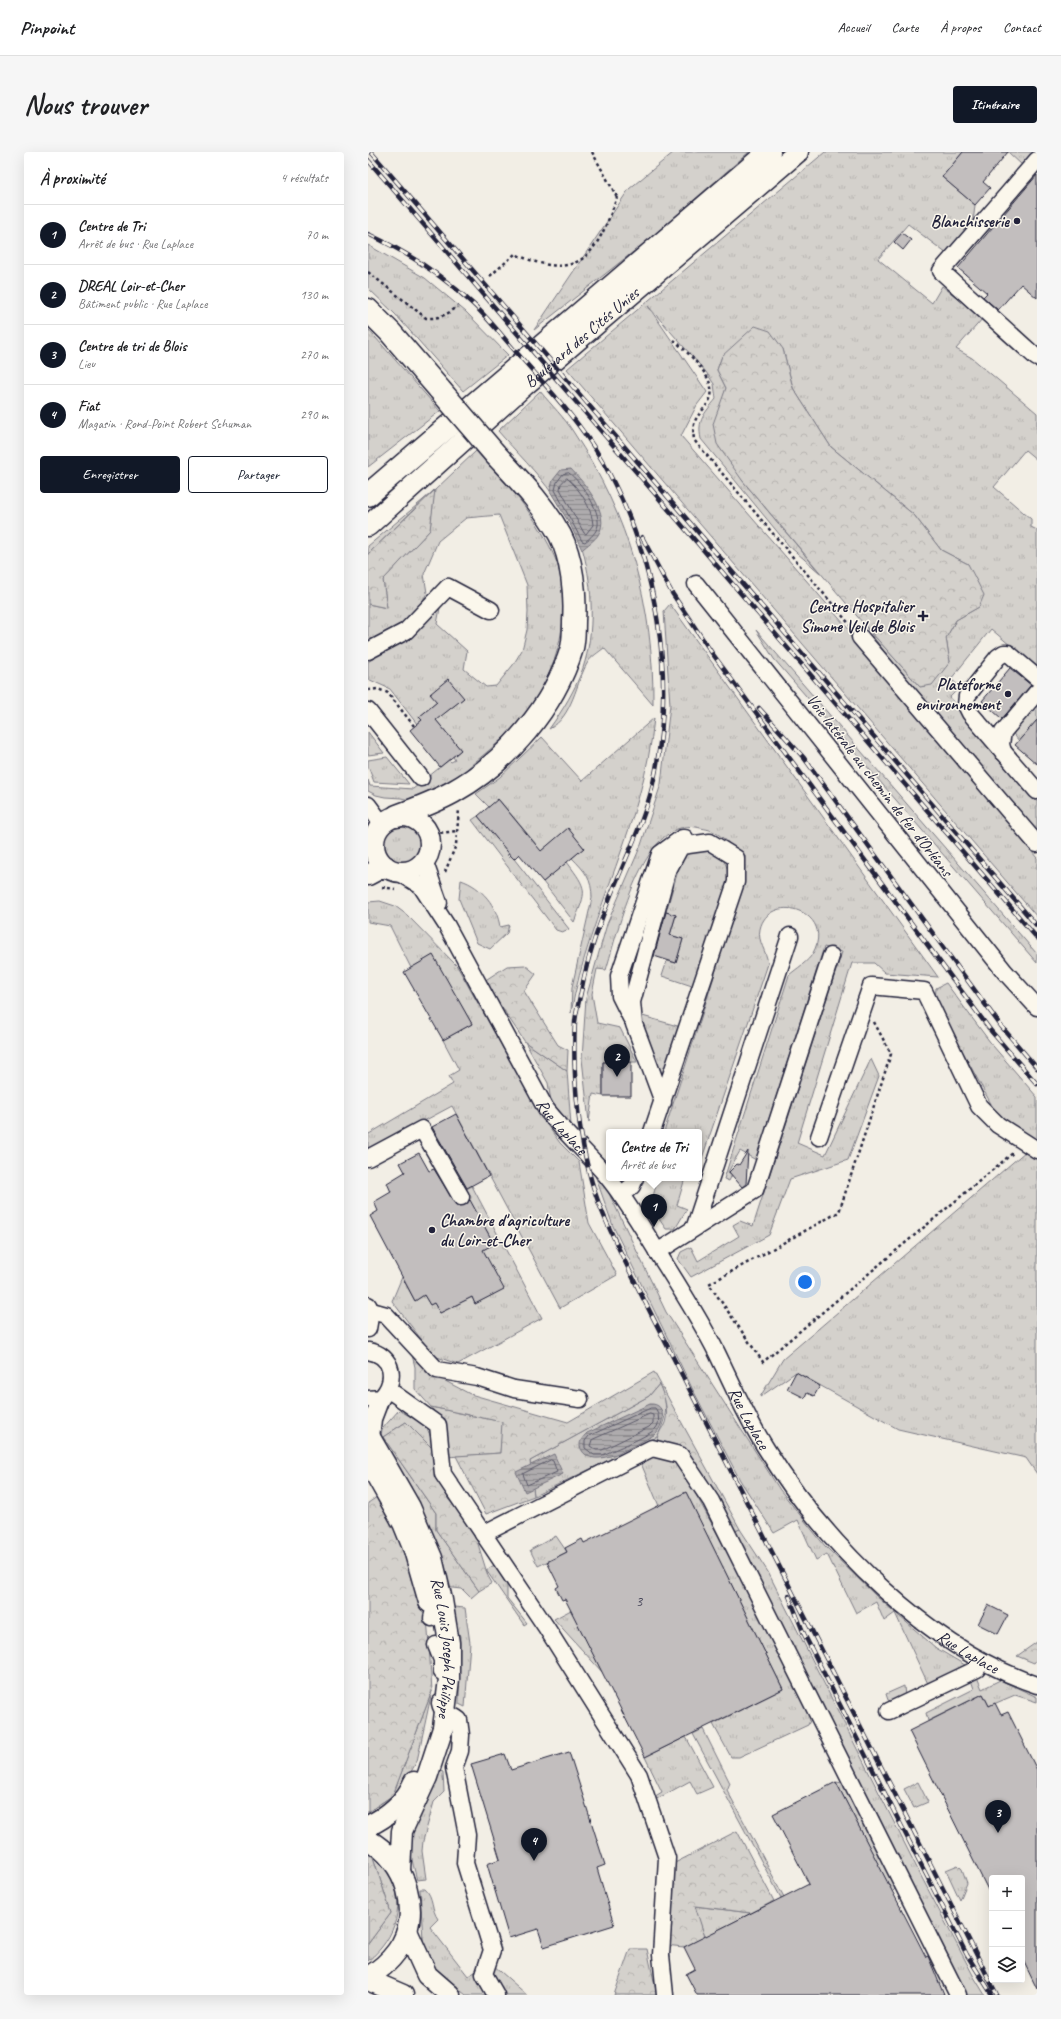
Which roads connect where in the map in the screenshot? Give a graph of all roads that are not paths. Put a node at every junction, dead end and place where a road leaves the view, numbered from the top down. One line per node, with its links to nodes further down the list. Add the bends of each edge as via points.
1 (769, 152): 6 (highway, Boulevard des Cités Unies)
2 (798, 152): 9 (main road, Boulevard des Cités Unies, via 524,386)
3 (1037, 160): 5 (street, via 941,270)
4 (368, 310): 22 (highway, bridge, via 541,505 560,536 573,576 576,606 572,647 556,689 526,732 486,769 454,792)
5 (1037, 358)
6 (484, 394): 7 (highway); 8 (highway, Boulevard des Cités Unies)
7 (368, 480)
8 (368, 495)
9 (368, 526)
10 (696, 584): 27 (street, Voie latérale au chemin de fer d'Orléans, via 1004,972)
11 (491, 610): 13 (street, via 448,587 406,631)
12 (860, 637): 21 (street)
13 (368, 651)
14 (1037, 678): 17 (street, via 1008,653 1004,653 967,696 966,704 970,713)
15 (1037, 692): 17 (street, via 1003,732)
16 (368, 711): 18 (street)
17 (1003, 752): 19 (street)
18 (421, 778)
19 (1037, 791)
20 (368, 805): 22 (street)
21 (1037, 844)
22 (381, 855): 23 (main road, via 412,870); 23 (main road, via 415,819 429,837 429,852); 24 (street, via 421,886)
23 (424, 860): 24 (street)
24 (447, 926): 33 (street, Rue Laplace, via 546,1109)
25 (790, 936): 38 (street)
26 (831, 956): 38 (street, via 755,1190)
27 (1037, 1007)
28 (663, 1102): 28 (street, via 736,882 736,858 710,842 681,846 667,872 632,1002 634,1024); 29 (street)
29 (653, 1129)
30 (819, 1137): 31 (street, via 871,986 924,991 979,1106 998,1125)
31 (1031, 1147)
32 (368, 1158): 37 (street, via 422,1129)
33 (606, 1176)
34 (610, 1181): 36 (street, Rue Laplace)
35 (634, 1181): 36 (street)
36 (621, 1196): 39 (street, Rue Laplace)
37 (461, 1197)
38 (695, 1226): 39 (street)
39 (657, 1252): 51 (street, Rue Laplace, via 716,1352 763,1444 809,1510 855,1561 904,1607 942,1636)
40 (369, 1309): 41 (street); 44 (street, via 386,1315 437,1370 477,1377 514,1389)
41 (368, 1329)
42 (368, 1351): 43 (street, via 376,1352 390,1365)
43 (379, 1396): 45 (street); 47 (street, via 438,1425 443,1474)
44 (580, 1398)
45 (369, 1436): 49 (main road, Rue Louis Joseph Philippe, via 410,1507 432,1558)
46 (368, 1461): 48 (main road, Rue Louis Joseph Philippe, via 403,1523)
47 (483, 1534): 64 (street, via 546,1627 639,1775 667,1858 661,1955); 65 (street, via 652,1448 680,1455 711,1501)
48 (414, 1550): 49 (street, via 422,1555 436,1598); 50 (main road, Rue Louis Joseph Philippe, via 431,1606)
49 (442, 1600): 50 (street, via 434,1610); 54 (main road, Rue Louis Joseph Philippe, via 449,1643 449,1679)
50 (432, 1618): 54 (main road, Rue Louis Joseph Philippe, via 436,1644)
51 (982, 1661): 52 (street, Rue Laplace); 53 (street, via 977,1669)
52 (1037, 1685)
53 (889, 1711)
54 (439, 1716): 55 (main road, Rue Louis Joseph Philippe, via 412,1787 402,1802); 57 (main road, Rue Louis Joseph Philippe, via 442,1728 427,1777 402,1831); 63 (street, via 454,1716 459,1720 460,1751 454,1768 467,1835 465,1863 492,1950 484,1974)
55 (368, 1826)
56 (368, 1840): 57 (main road, via 389,1856)
57 (400, 1871): 58 (main road, via 410,1909)
58 (407, 1931): 59 (main road, via 384,1967); 62 (main road, via 427,1975)
59 (368, 1977)
60 (368, 1980): 61 (main road)
61 (402, 1995)
62 (450, 1995)
63 (496, 1995)
64 (665, 1995)
65 (958, 1995)

